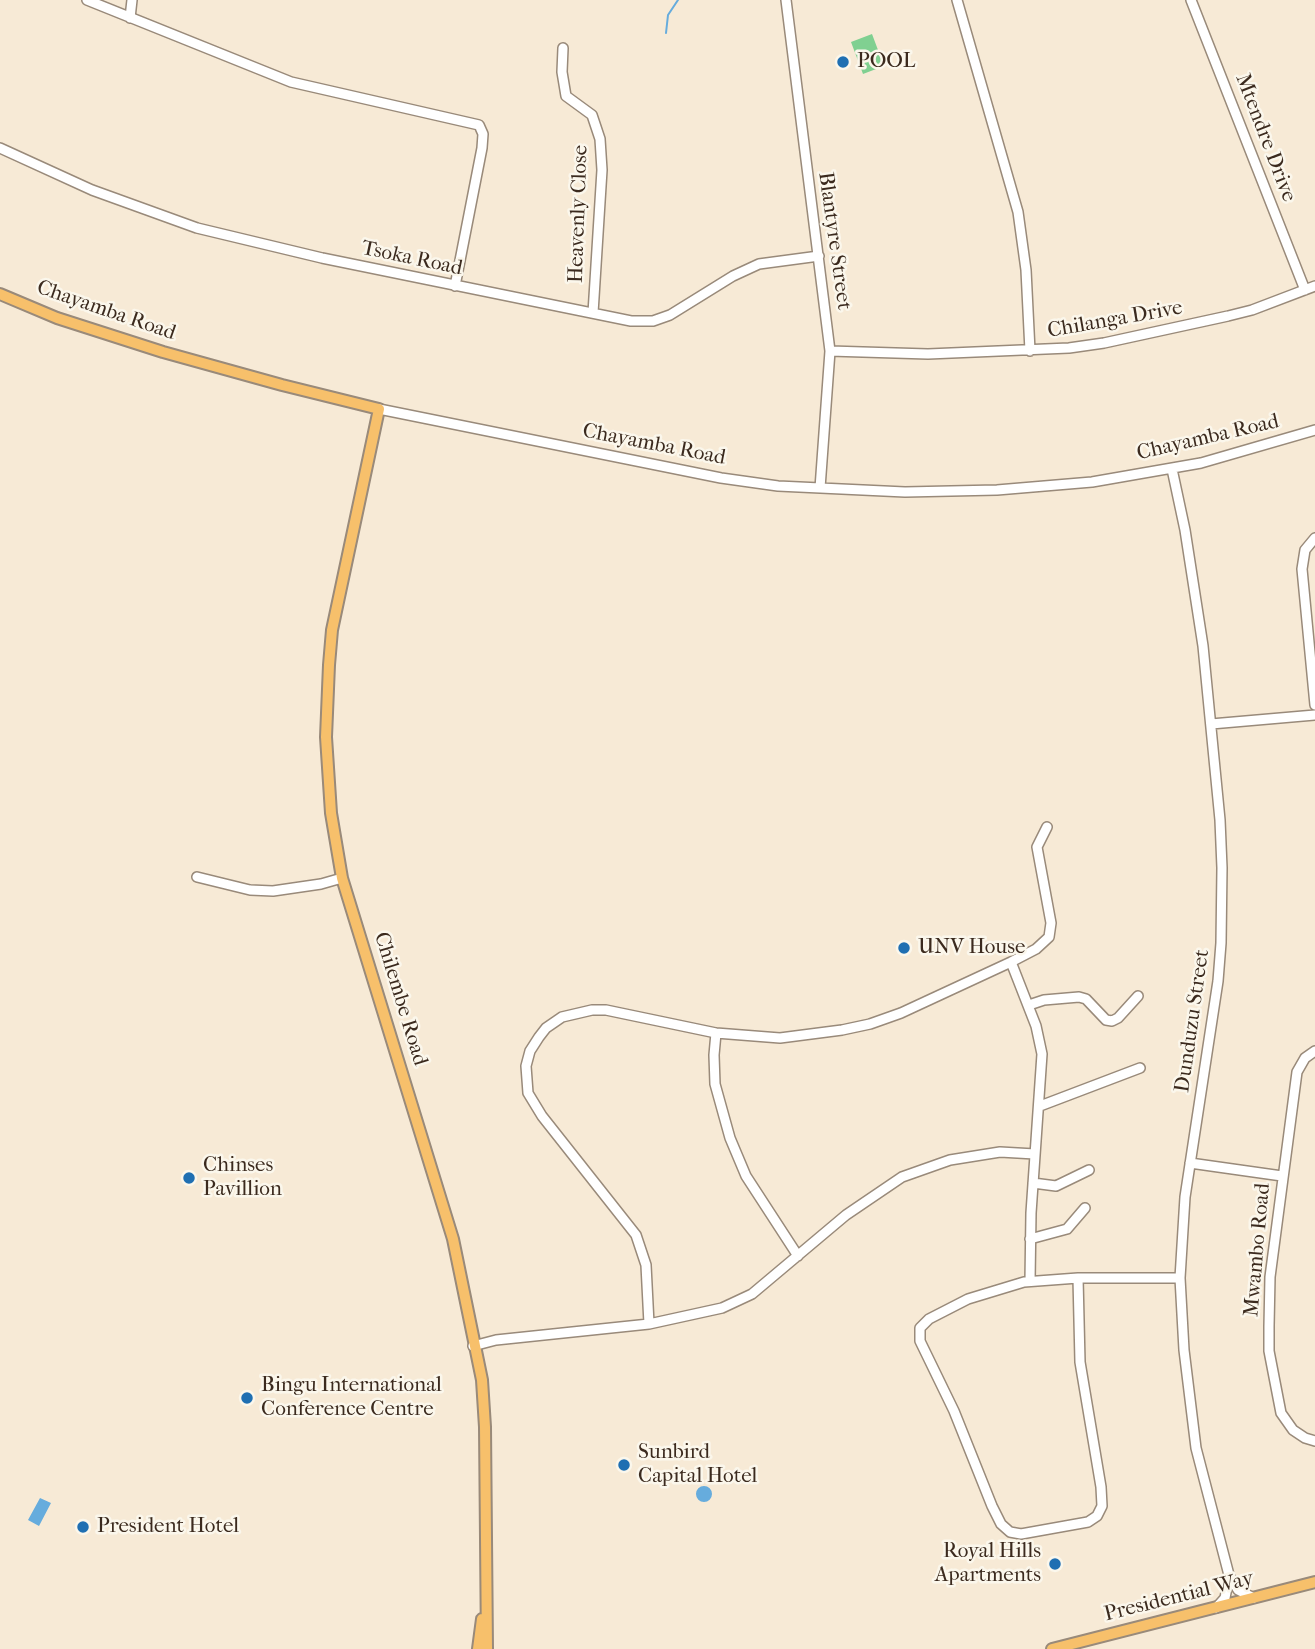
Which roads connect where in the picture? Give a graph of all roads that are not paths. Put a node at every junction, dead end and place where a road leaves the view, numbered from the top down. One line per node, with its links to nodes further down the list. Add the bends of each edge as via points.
1 (87, 0): 6 (street)
2 (132, 0): 6 (street)
3 (786, 0): 9 (street, Blantyre Street)
4 (957, 0): 15 (street, via 1018,212)
5 (1191, 0): 11 (street, Mtendre Drive)
6 (130, 18): 10 (street, via 291,82 479,125 482,148)
7 (563, 48): 13 (street, Heavenly Close, via 566,96 592,116 600,139)
8 (0, 148): 10 (street, Tsoka Road, via 92,190 197,228)
9 (819, 256): 13 (street, Tsoka Road, via 750,268 677,312 653,321); 14 (street, Blantyre Street)
10 (455, 286): 13 (street, Tsoka Road)
11 (1310, 288): 15 (street, Chilanga Drive, via 1228,316 1104,343)
12 (0, 294): 16 (main road, Chayamba Road, via 57,318 163,352)
13 (593, 313)
14 (831, 351): 15 (street, Chilanga Drive); 19 (street, Blantyre Street)
15 (1030, 351)
16 (379, 409): 19 (street, Chayamba Road, via 721,478); 26 (main road, Chilembe Road, via 339,594 329,665 328,773)
17 (1315, 430): 18 (street, Chayamba Road)
18 (1172, 469): 19 (street, Chayamba Road, via 997,490); 23 (street, Dunduzu Street, via 1198,604)
19 (820, 488)
20 (1315, 538): 21 (street, via 1305,550 1302,569)
21 (1315, 705)
22 (1315, 715): 23 (street)
23 (1211, 724): 35 (street, Dunduzu Street, via 1222,867 1221,943)
24 (1047, 827): 27 (street, via 1038,840 1037,854 1051,930 1044,944)
25 (197, 877): 26 (street, via 273,891)
26 (342, 878): 46 (main road, Chilembe Road, via 453,1239)
27 (1011, 962): 29 (street); 30 (street, via 870,1024 780,1038)
28 (1138, 996): 29 (street, via 1112,1021 1080,997)
29 (1029, 1005): 33 (street, via 1041,1044)
30 (716, 1033): 41 (street, via 715,1084 730,1139 746,1176); 45 (street, via 606,1010 580,1011 547,1028 530,1051 526,1066 533,1103 636,1234 646,1265)
31 (1315, 1051): 37 (street, Mwambo Road, via 1297,1072)
32 (1140, 1068): 33 (street)
33 (1040, 1106): 34 (street)
34 (1035, 1154): 38 (street); 41 (street, via 1000,1152 916,1171 874,1194)
35 (1190, 1163): 37 (street); 43 (street, Dunduzu Street)
36 (1089, 1170): 38 (street, via 1056,1186)
37 (1282, 1176): 47 (street, Mwambo Road, via 1270,1277 1269,1351 1281,1413 1293,1430)
38 (1033, 1183): 40 (street)
39 (1085, 1208): 40 (street, via 1067,1229)
40 (1030, 1239): 44 (street)
41 (798, 1256): 45 (street, via 739,1302)
42 (1079, 1278): 43 (street); 44 (street); 44 (street, via 1080,1362 1102,1506 1088,1522 1015,1534 1005,1529 992,1506 919,1332 929,1319 968,1299)
43 (1180, 1278): 48 (street, Dunduzu Street, via 1191,1418)
44 (1030, 1282)
45 (649, 1324): 46 (street)
46 (473, 1346): 51 (main road, Chilembe Road, via 482,1380 485,1427)
47 (1315, 1441)
48 (1229, 1575): 50 (street, via 1242,1593); 52 (street, via 1225,1598)
49 (1315, 1582): 50 (main road, Presidential Way)
50 (1256, 1598): 52 (main road, Presidential Way)
51 (485, 1599): 53 (main road); 54 (main road)
52 (1214, 1609): 55 (main road, Presidential Way)
53 (478, 1649)
54 (487, 1649)
55 (1052, 1649)

